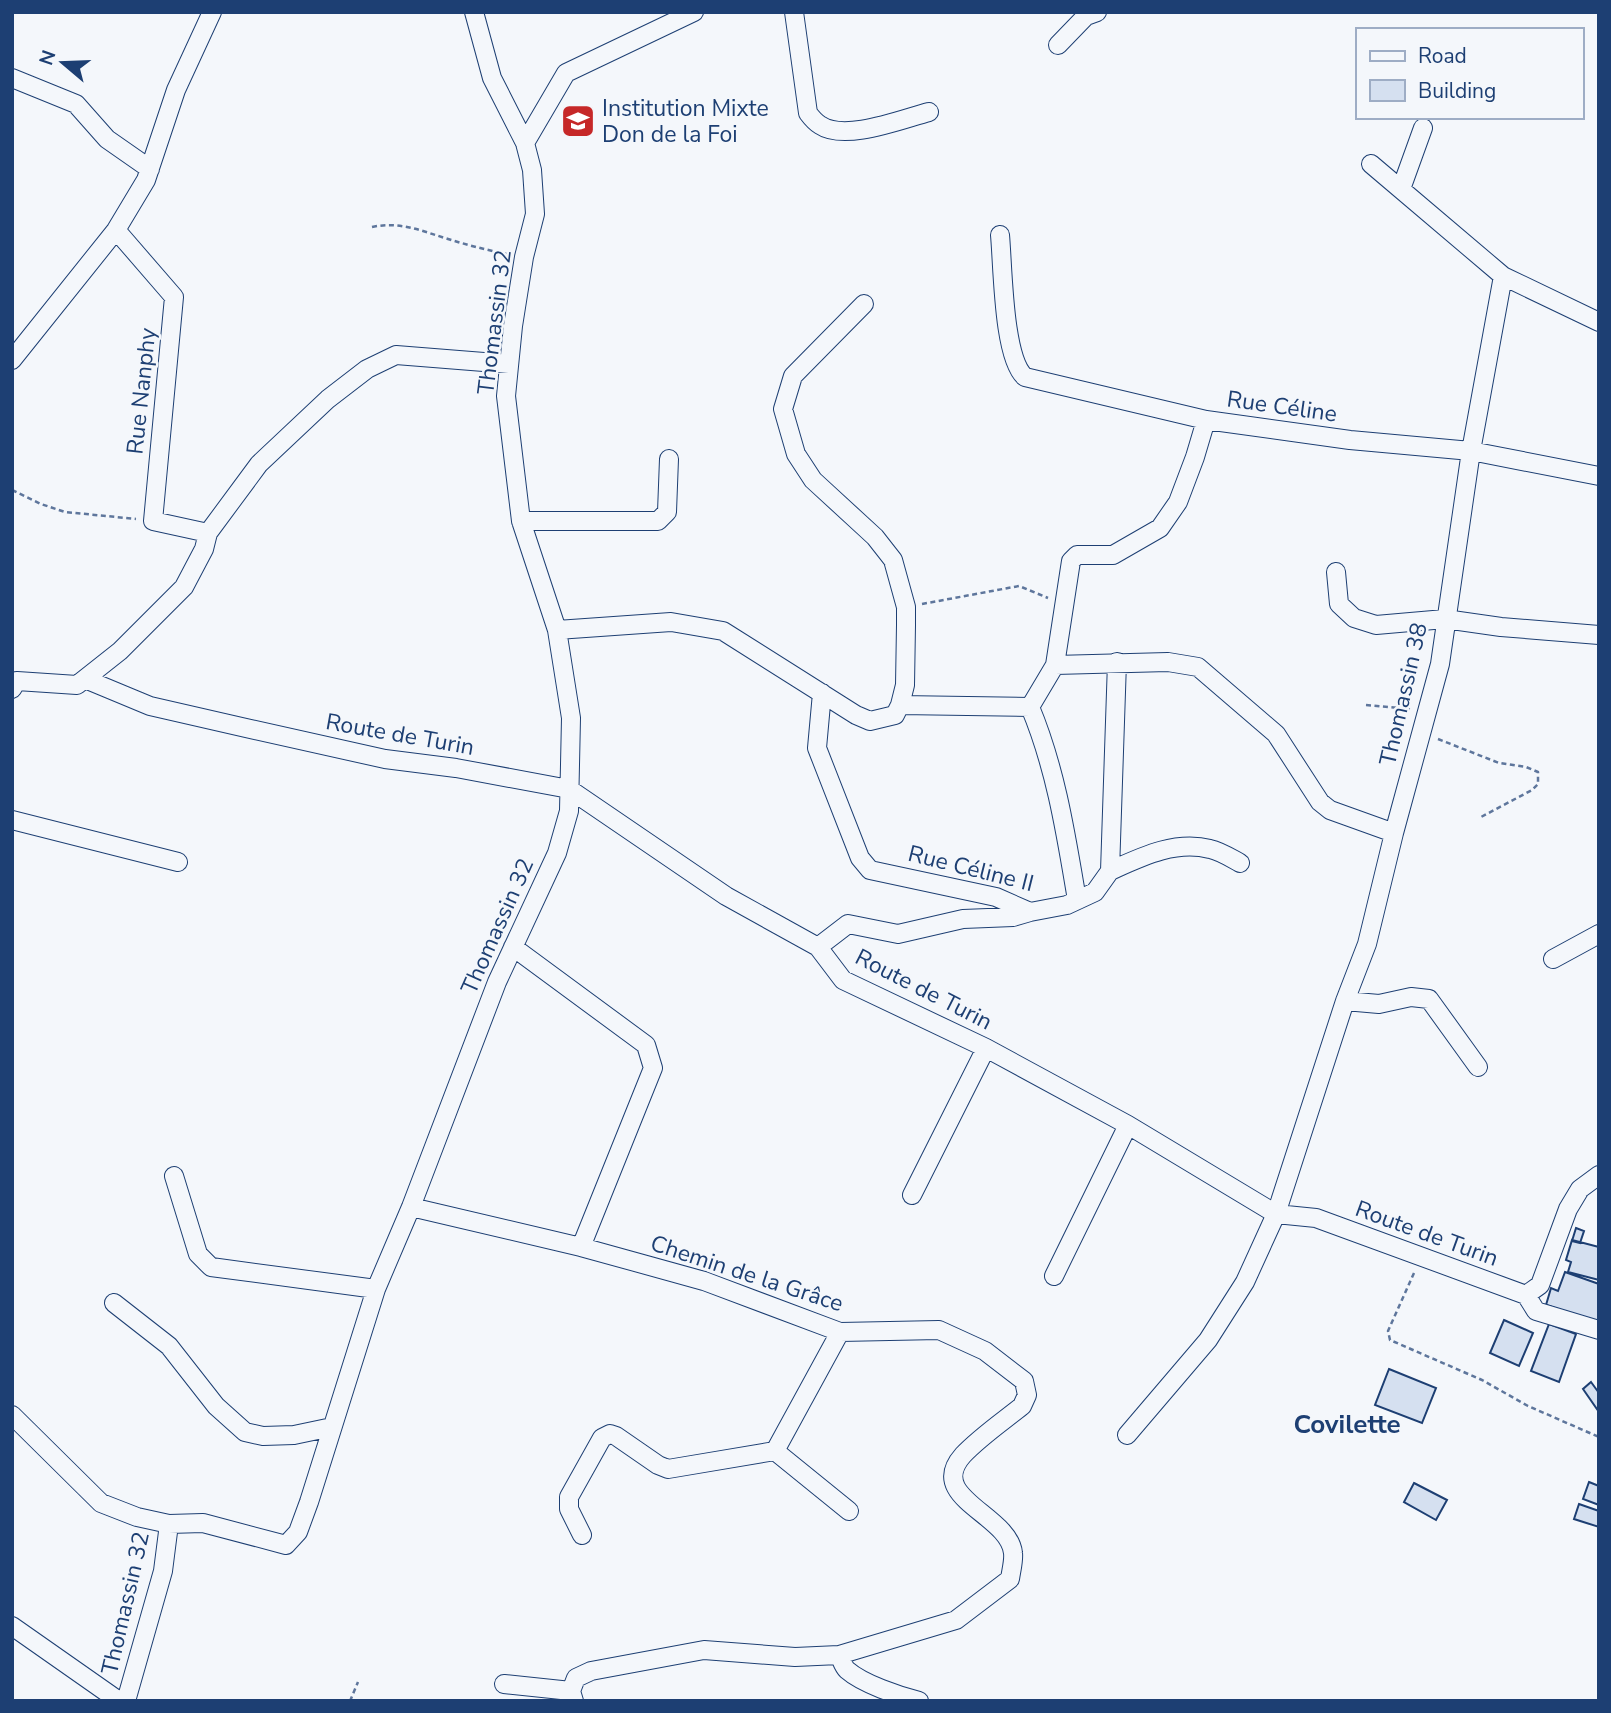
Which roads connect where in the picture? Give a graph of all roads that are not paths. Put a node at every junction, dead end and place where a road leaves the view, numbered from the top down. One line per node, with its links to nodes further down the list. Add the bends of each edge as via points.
1 (212, 12): 12 (street, via 176,90)
2 (474, 12): 10 (street, Thomassin 32, via 492,78)
3 (694, 12): 10 (street, via 566,73)
4 (794, 12): 8 (street, via 808,113 820,125 851,132)
5 (1097, 12): 6 (street, via 1086,16)
6 (1058, 45)
7 (12, 78): 12 (street, via 76,104 107,139)
8 (929, 112)
9 (1423, 128): 13 (street)
10 (525, 143): 20 (street, Thomassin 32, via 533,170 535,214)
11 (1371, 163): 13 (street)
12 (149, 169): 14 (street)
13 (1401, 189): 16 (street)
14 (116, 230): 19 (street); 26 (street, Rue Nanphy, via 174,297 153,521)
15 (1000, 235): 21 (street, via 1010,350 1018,371 1038,381)
16 (1503, 276): 18 (street); 22 (street, Thomassin 38)
17 (864, 304): 36 (street, via 793,376 783,409 796,454 813,480 875,537 893,560 905,607 905,685)
18 (1599, 322)
19 (12, 360)
20 (509, 364): 25 (street, Thomassin 32, via 506,396); 26 (street, via 396,355 367,369 259,464)
21 (1206, 420): 22 (street, Rue Céline); 32 (street, Rue Céline, via 1178,502 1160,528 1113,555 1077,555 1070,561)
22 (1471, 451): 24 (street, Rue Céline); 28 (street, Thomassin 38)
23 (669, 459): 25 (street, via 667,512 658,521)
24 (1599, 476)
25 (521, 521): 29 (street, Thomassin 32)
26 (208, 533): 33 (street, via 184,587)
27 (1336, 572): 28 (street, via 1339,604 1354,618 1376,625)
28 (1445, 619): 30 (street); 40 (street, Thomassin 38, via 1440,664)
29 (557, 630): 35 (street, via 671,622 723,631); 38 (street, Thomassin 32, via 571,718)
30 (1599, 635)
31 (1117, 662): 32 (street); 40 (street, via 1198,667 1276,734 1320,802 1330,810); 43 (street)
32 (1055, 665): 37 (street, Rue Céline)
33 (85, 679): 34 (street, via 77,685); 38 (street, Route de Turin, via 150,706 246,729 386,759)
34 (14, 683)
35 (822, 693): 36 (street, via 870,721 895,715); 45 (street, Rue Céline II, via 817,748 860,858 870,870 996,897)
36 (900, 705): 37 (street)
37 (1030, 707): 44 (street, via 1045,742)
38 (569, 789): 47 (street, Thomassin 32, via 569,811 556,853); 48 (street, Route de Turin, via 726,896)
39 (12, 820): 41 (street)
40 (1394, 833): 50 (street, Thomassin 38, via 1367,944)
41 (178, 862)
42 (1240, 863): 43 (street, Rue Céline II, via 1194,846 1146,854)
43 (1110, 872): 44 (street, Rue Céline II, via 1095,892)
44 (1077, 900): 45 (street, Rue Céline II)
45 (1030, 912): 48 (street, via 963,919 898,934 848,924)
46 (1599, 934): 49 (street)
47 (513, 947): 57 (street, Thomassin 32); 59 (street, via 646,1045 651,1059 653,1068)
48 (818, 947): 51 (street, Route de Turin, via 843,980)
49 (1553, 959)
50 (1345, 1001): 52 (street, via 1379,1004 1411,997 1429,999); 58 (street, Thomassin 38)
51 (986, 1048): 53 (street, Route de Turin); 56 (street)
52 (1478, 1067)
53 (1128, 1125): 58 (street, Route de Turin); 60 (street)
54 (174, 1175): 61 (street, via 198,1254 211,1267)
55 (1599, 1175): 62 (street, via 1580,1189 1540,1285)
56 (912, 1195)
57 (411, 1207): 59 (street, Chemin de la Grâce); 61 (street, Thomassin 32)
58 (1276, 1214): 62 (street, Route de Turin, via 1316,1218); 68 (street, Thomassin 38, via 1245,1282 1208,1340)
59 (581, 1247): 65 (street, Chemin de la Grâce, via 704,1281)
60 (1054, 1276)
61 (376, 1289): 67 (street, Thomassin 32)
62 (1526, 1295): 64 (street, Route de Turin, via 1536,1311)
63 (114, 1303): 67 (street, via 169,1346 216,1406 245,1432 294,1435)
64 (1599, 1330)
65 (840, 1332): 69 (street); 74 (street, Chemin de la Grâce, via 939,1330 985,1351 1024,1381 1027,1395 1022,1406 961,1457 953,1474 957,1492 1001,1529 1014,1551 1010,1579 956,1620)
66 (12, 1415): 71 (street, via 101,1503)
67 (332, 1427): 71 (street, Thomassin 32, via 298,1532 286,1545 203,1523)
68 (1127, 1435)
69 (775, 1451): 70 (street); 72 (street, via 668,1469 610,1434 602,1438 569,1497 569,1509)
70 (849, 1511)
71 (169, 1524): 78 (street, Thomassin 32, via 163,1571)
72 (582, 1535)
73 (12, 1626): 77 (street)
74 (839, 1656): 76 (street, via 704,1650 591,1671 576,1678); 79 (street, via 855,1676)
75 (504, 1684): 76 (street)
76 (572, 1696)
77 (119, 1701)
78 (126, 1701)
79 (919, 1701)

